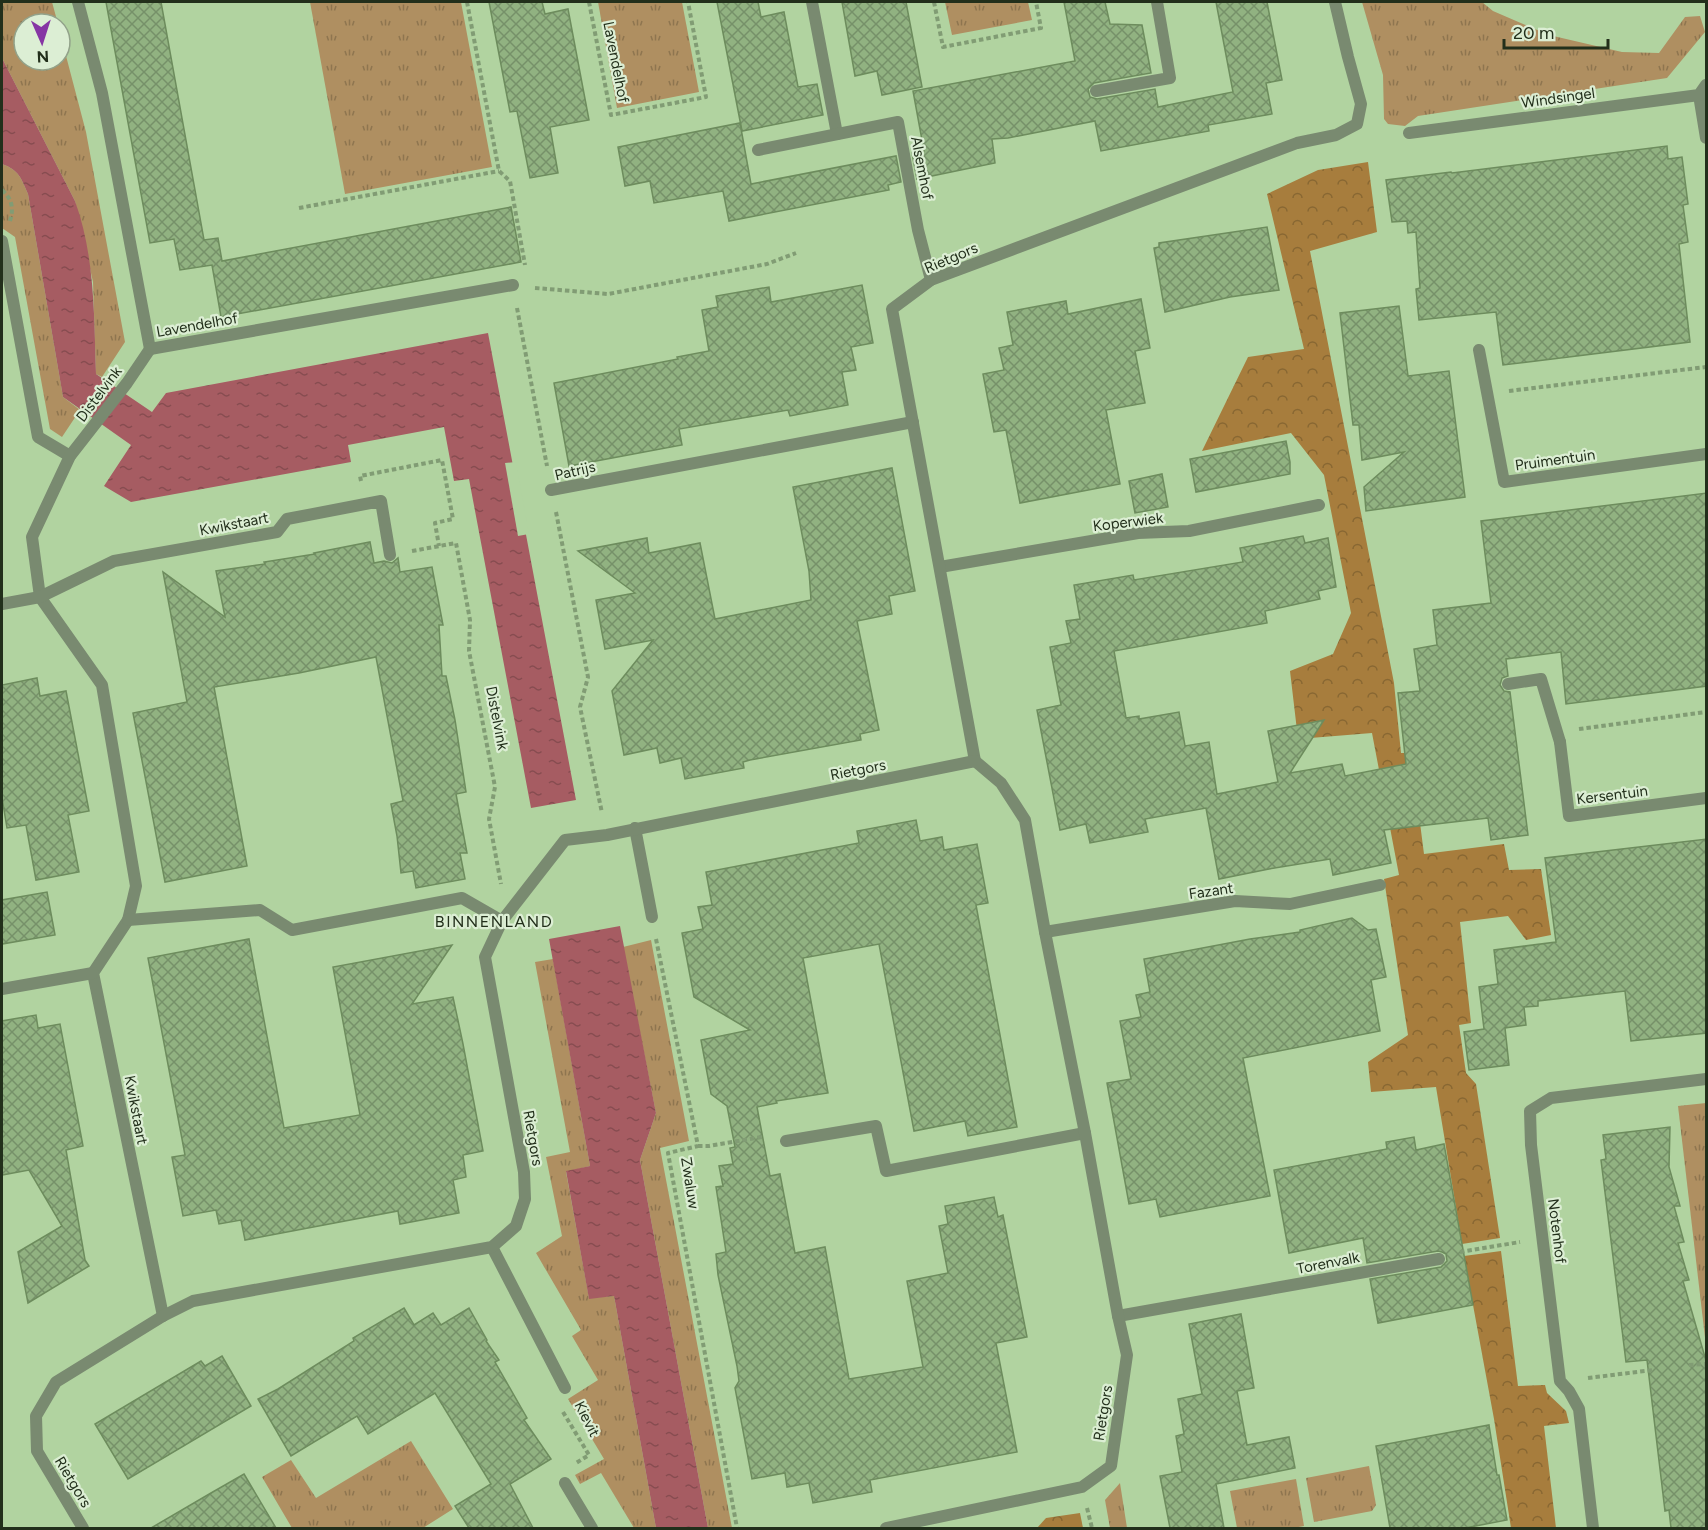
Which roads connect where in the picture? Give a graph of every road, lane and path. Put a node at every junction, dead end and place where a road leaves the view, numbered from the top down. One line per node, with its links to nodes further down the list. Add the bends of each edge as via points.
1 (78, 2): 24 (street, Lavendelhof, via 102,93)
2 (467, 2): 16 (path)
3 (589, 2): 4 (path, Lavendelhof, via 611,115 706,98)
4 (688, 2)
5 (812, 2): 13 (street)
6 (934, 2): 7 (path, via 943,47 1041,28)
7 (1036, 2)
8 (1157, 2): 11 (street, via 1170,78)
9 (1335, 2): 21 (street, Rietgors, via 1361,104 1357,124 1336,135 1297,143)
10 (1703, 90): 12 (street, Windsingel); 14 (street)
11 (1096, 91)
12 (1409, 133)
13 (837, 134): 15 (street, Alsemhof); 21 (street, Alsemhof, via 898,122)
14 (1707, 138)
15 (758, 150)
16 (499, 171): 18 (path); 23 (path, via 510,181)
17 (2, 190): 19 (path, via 13,206)
18 (300, 208)
19 (2, 241): 30 (street, via 38,437)
20 (796, 252): 23 (path, via 768,264 608,294)
21 (931, 280): 28 (street, Rietgors, via 892,309)
22 (513, 285): 23 (path); 24 (street, Lavendelhof); 31 (path)
23 (528, 288)
24 (150, 349): 30 (street, Distelvink)
25 (1479, 350): 27 (street, Pruimentuin)
26 (1707, 367): 27 (path)
27 (1487, 394): 29 (street, Pruimentuin, via 1504,482)
28 (913, 422): 31 (street, Patrijs); 36 (street, Rietgors)
29 (1707, 454)
30 (70, 456): 37 (street, via 32,537)
31 (551, 490): 45 (path, Patrijs, via 588,677 580,707)
32 (364, 504): 34 (path, via 360,476 442,460 453,519 435,523); 35 (street, via 381,501); 37 (street, Kwikstaart, via 287,519 277,532 114,561)
33 (1319, 505): 36 (street, Koperwiek, via 1189,531 1138,533)
34 (440, 546): 35 (path); 48 (path, Distelvink, via 456,543 470,620 469,651 495,787 489,819)
35 (390, 555)
36 (940, 567): 42 (street, Rietgors)
37 (40, 597): 38 (street, Kwikstaart); 49 (street, via 102,685 136,886)
38 (2, 604)
39 (1508, 684): 41 (street, via 1541,679)
40 (1707, 712): 41 (path, via 1571,730)
41 (1560, 742): 43 (street, Kersentuin, via 1569,816)
42 (975, 761): 44 (street, Rietgors); 50 (street, Rietgors, via 1001,783 1025,819)
43 (1707, 798)
44 (635, 828): 45 (street, Rietgors); 47 (street)
45 (607, 834): 48 (street, Rietgors, via 565,840)
46 (1380, 885): 50 (street, Fazant, via 1290,904 1235,901)
47 (652, 917): 56 (path, Zwaluw)
48 (505, 918): 49 (street, via 462,898 292,930 260,910); 58 (street, Rietgors, via 485,957 524,1172 525,1199 516,1226)
49 (128, 920): 51 (street)
50 (1045, 932): 54 (street, Rietgors)
51 (93, 973): 52 (street); 60 (street, Kwikstaart)
52 (2, 989)
53 (1707, 1079): 57 (street, Notenhof, via 1551,1098 1530,1111)
54 (1085, 1132): 55 (street, via 886,1171 876,1126); 61 (street, Rietgors)
55 (786, 1141): 56 (path, via 777,1134)
56 (698, 1146): 70 (path, Zwaluw, via 669,1153)
57 (1543, 1238): 59 (path); 65 (street, Notenhof)
58 (492, 1247): 60 (street, Rietgors, via 193,1301); 66 (street, Kievit)
59 (1439, 1259): 61 (street, Torenvalk)
60 (162, 1316): 68 (street, Rietgors, via 56,1382 36,1416 37,1452)
61 (1118, 1316): 71 (street, Rietgors, via 1127,1355 1110,1466 1082,1487)
62 (1707, 1364): 63 (path)
63 (1689, 1365)
64 (1653, 1370): 65 (path)
65 (1560, 1381): 72 (street, Notenhof, via 1579,1409)
66 (565, 1388): 67 (path, Kievit, via 561,1407 589,1455 563,1471)
67 (565, 1484): 69 (street)
68 (83, 1528)
69 (592, 1528)
70 (737, 1528)
71 (885, 1528)
72 (1593, 1528)

